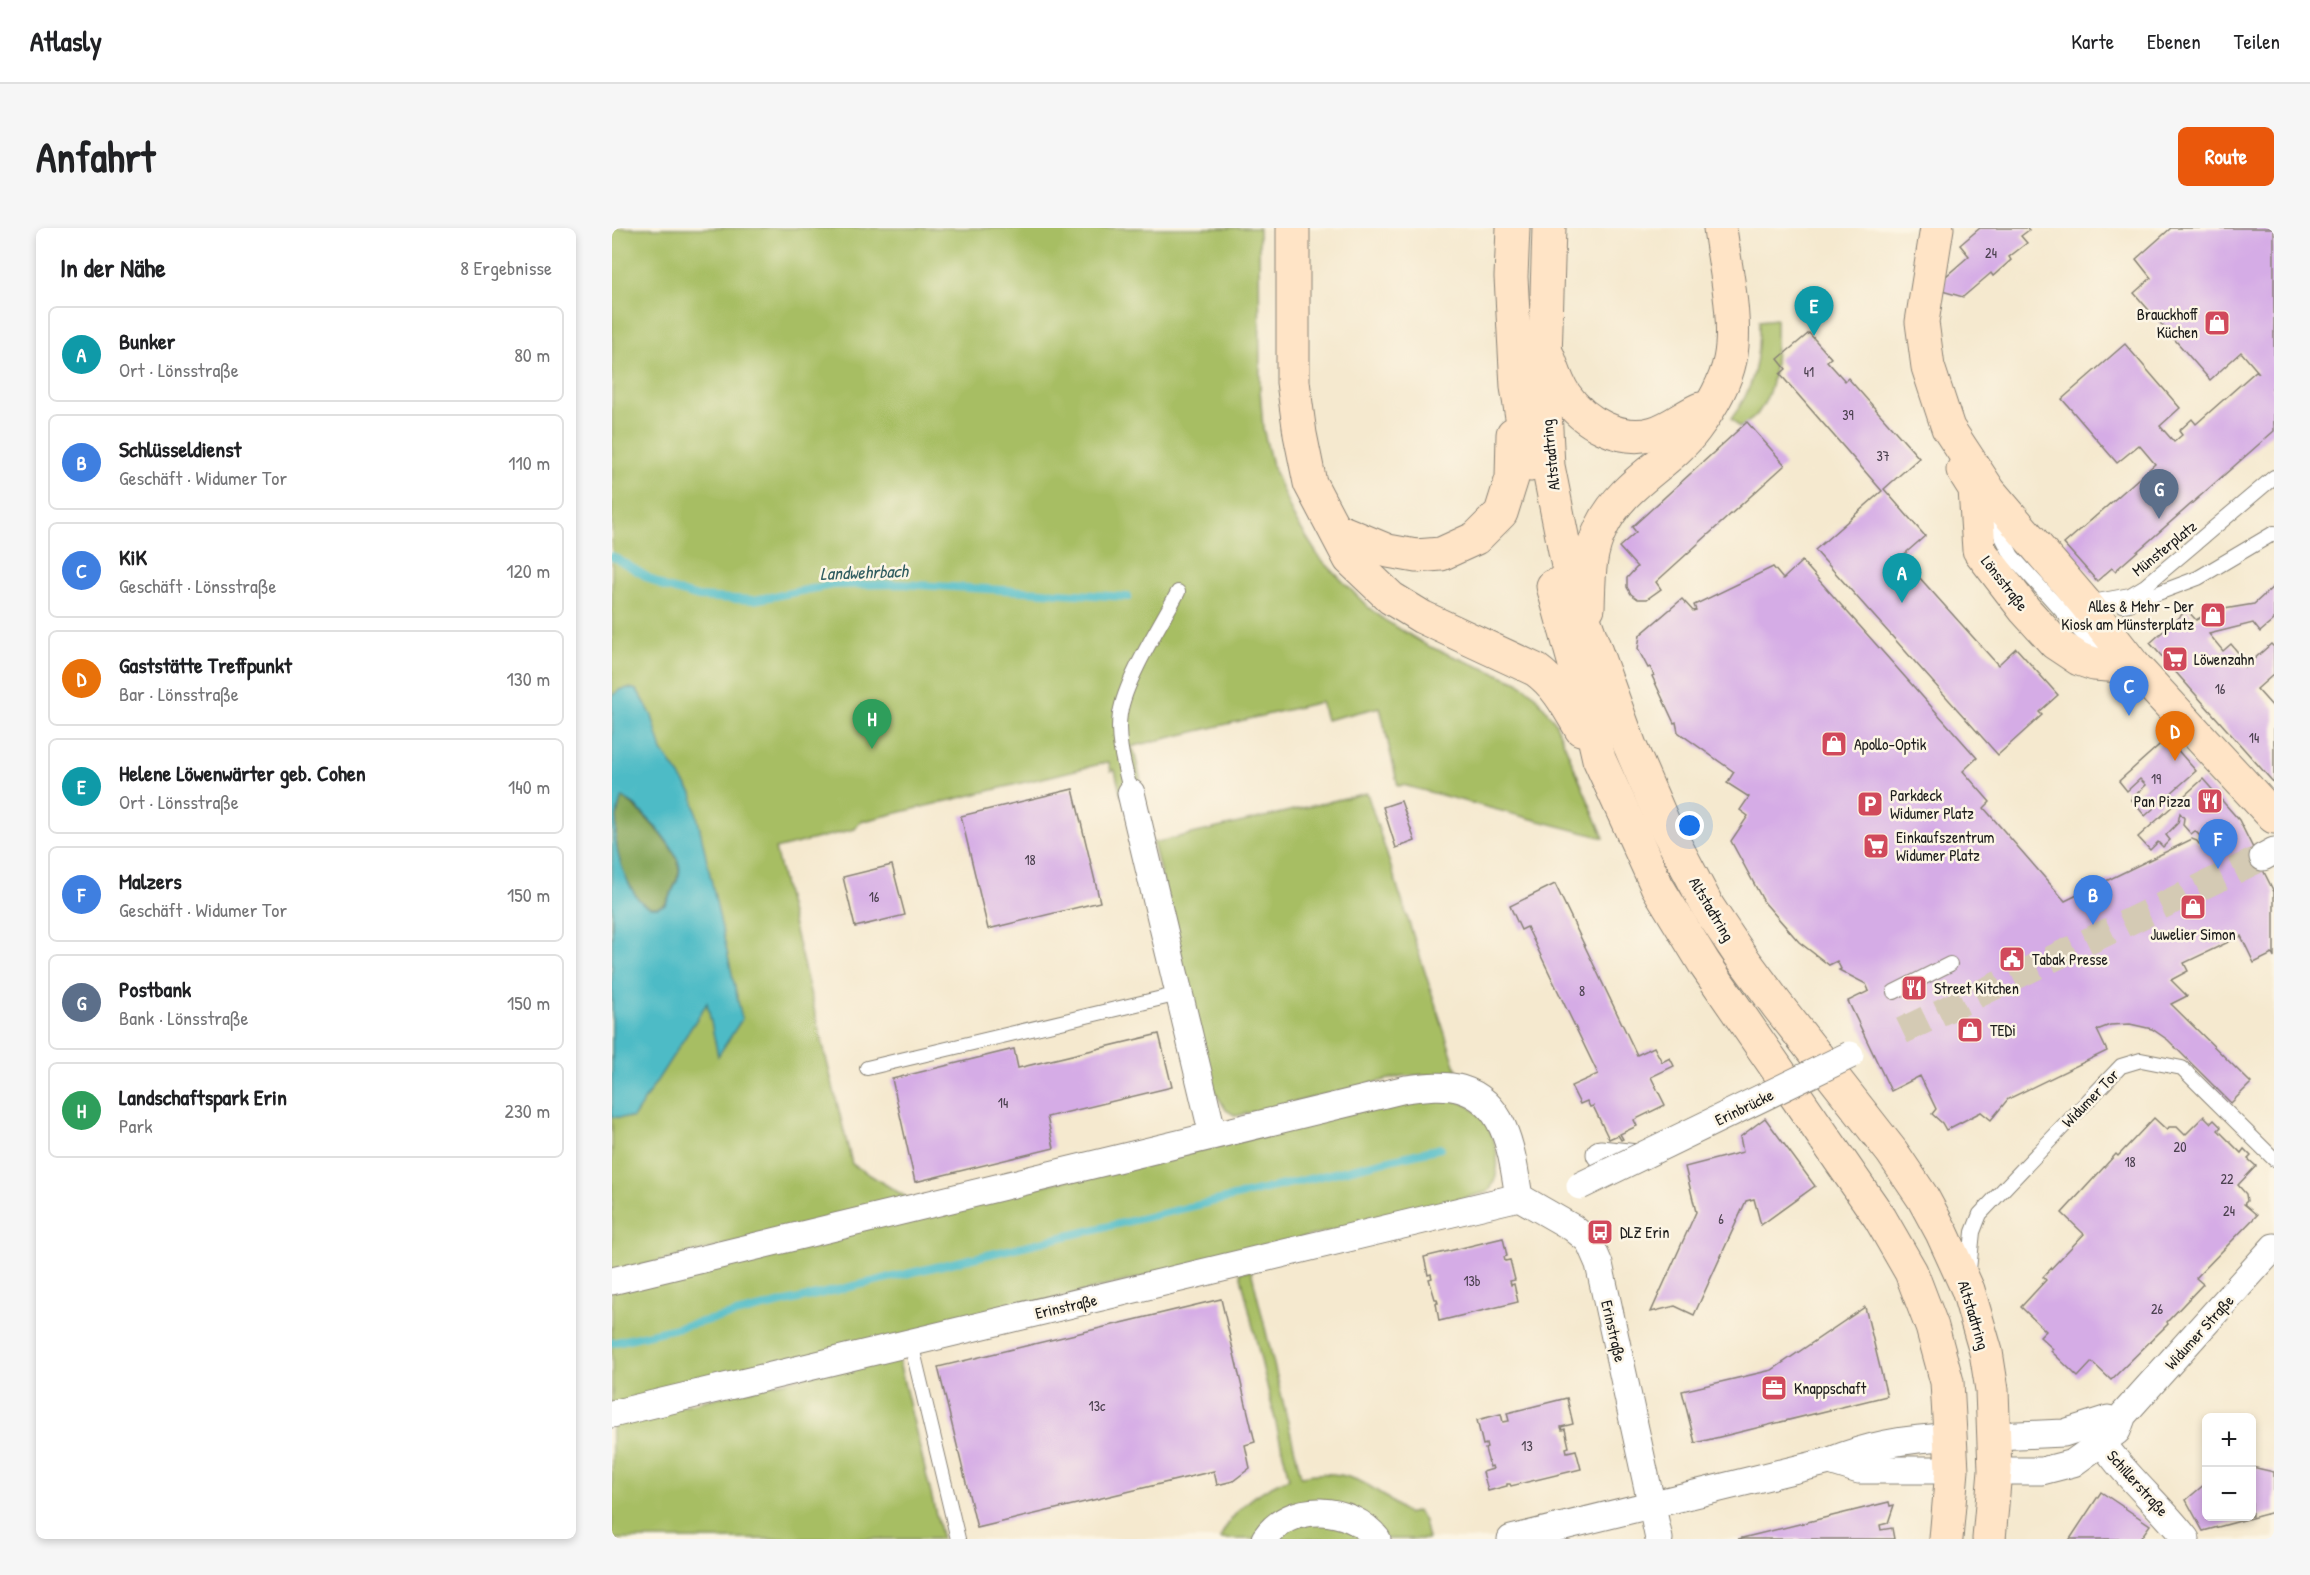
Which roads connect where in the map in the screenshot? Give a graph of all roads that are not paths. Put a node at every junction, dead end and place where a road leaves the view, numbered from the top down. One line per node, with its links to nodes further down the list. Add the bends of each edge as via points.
1 (1293, 228): 13 (main road, via 1293,382 1300,434 1310,483)
2 (1513, 228): 9 (main road, Altstadtring, via 1511,277)
3 (1549, 228): 8 (main road, Altstadtring)
4 (1720, 228): 10 (main road, via 1732,343 1723,383)
5 (1937, 228): 7 (main road, Lönsstraße)
6 (1948, 228): 7 (main road, Lönsstraße)
7 (1922, 286): 12 (main road, Lönsstraße, via 1928,367 1948,428); 18 (main road, Lönsstraße, via 1911,328 1916,361 1937,432 1975,489 1979,549 2055,643 2079,659)
8 (1545, 349): 10 (main road, via 1564,395 1598,426 1618,433 1652,434); 17 (main road, Altstadtring, via 1548,466 1572,586)
9 (1517, 387): 13 (main road, via 1512,478 1501,513 1476,538 1441,554 1416,556 1388,551); 19 (main road, Altstadtring, via 1548,570)
10 (1710, 405): 17 (main road, via 1695,430 1632,486 1602,526 1588,570)
11 (2274, 477): 16 (lane, Münsterplatz, via 2145,586 2130,595)
12 (1989, 492): 16 (main road, Lönsstraße); 18 (lane, via 1998,528 2012,556)
13 (1335, 529): 19 (main road, via 1350,559 1390,598 1547,677)
14 (2274, 533): 16 (lane, Münsterplatz, via 2198,578 2129,604)
15 (1178, 592): 20 (lane, via 1129,686 1120,714 1120,743)
16 (2085, 603): 18 (main road, Lönsstraße)
17 (1587, 622): 35 (main road, Altstadtring, via 1630,746 1708,907 1777,1005 1892,1152 1923,1198)
18 (2123, 666): 21 (main road, Lönsstraße)
19 (1599, 759): 40 (main road, Altstadtring, via 1657,886 1767,1057 1880,1218 1911,1272 1947,1382)
20 (1131, 793): 24 (street)
21 (2274, 817)
22 (1950, 964): 23 (lane)
23 (1894, 993)
24 (1179, 994): 26 (lane); 27 (street)
25 (1850, 1055): 29 (street, Erinbrücke, bridge)
26 (867, 1068)
27 (1213, 1135): 32 (street, via 1406,1089 1461,1089 1485,1100 1498,1116); 34 (street)
28 (1600, 1154): 29 (street)
29 (1637, 1158): 31 (street, Erinbrücke, bridge)
30 (2274, 1159): 35 (lane, Widumer Tor, via 2182,1068 2141,1060 2121,1066 1980,1214 1970,1250)
31 (1580, 1185)
32 (1520, 1197): 36 (street, Erinstraße); 44 (street, Erinstraße, via 1573,1227 1589,1241 1599,1264)
33 (2274, 1247): 38 (street, Widumer Straße, via 2123,1415 2117,1431)
34 (612, 1281)
35 (1968, 1290): 39 (main road, Altstadtring, via 1986,1352)
36 (911, 1343): 37 (street, Erinstraße); 45 (lane)
37 (612, 1414)
38 (2097, 1435): 39 (street); 43 (street, Widumer Straße, via 2073,1462 2042,1471); 52 (street, Schillerstraße)
39 (1995, 1436): 40 (main road); 43 (main road, Altstadtring)
40 (1950, 1437): 41 (street, via 1914,1438); 42 (main road, Altstadtring)
41 (1830, 1461): 42 (street, via 1859,1470); 44 (street)
42 (1952, 1470): 43 (main road); 50 (main road, Altstadtring)
43 (1995, 1471): 51 (main road, Altstadtring)
44 (1653, 1504): 48 (street); 49 (street, Erinstraße)
45 (958, 1539)
46 (1265, 1539): 47 (street, via 1287,1520 1326,1511 1358,1521)
47 (1377, 1539)
48 (1511, 1539)
49 (1659, 1539)
50 (1946, 1539)
51 (1989, 1539)
52 (2186, 1539)

